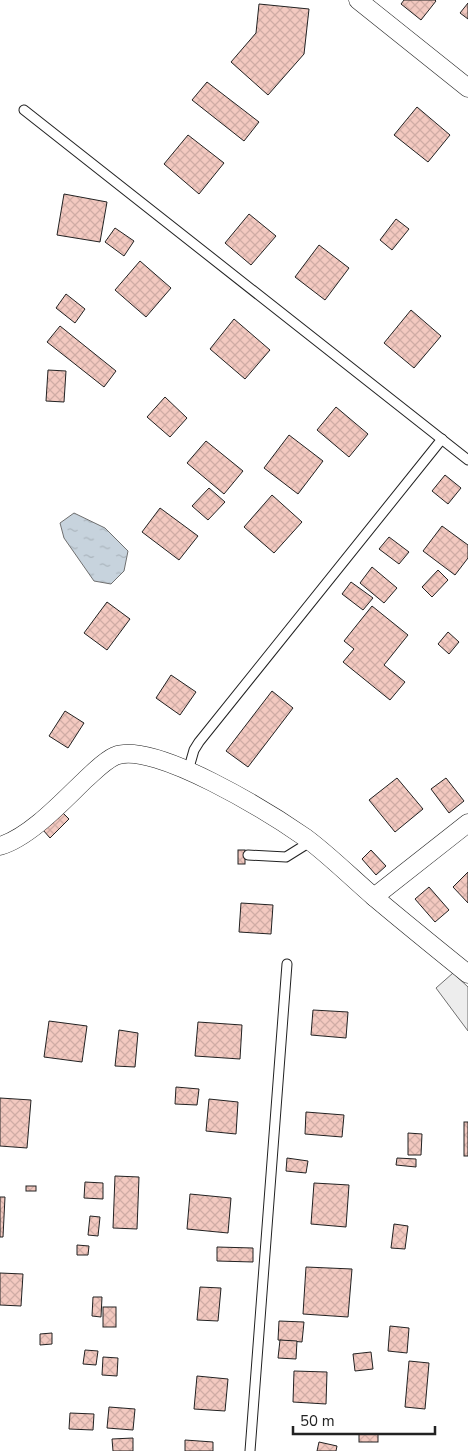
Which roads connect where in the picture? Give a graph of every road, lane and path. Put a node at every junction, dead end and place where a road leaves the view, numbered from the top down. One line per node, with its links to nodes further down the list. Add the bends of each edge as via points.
1 (358, 0): 2 (street)
2 (468, 88)
3 (24, 110): 4 (lane)
4 (442, 439): 5 (lane); 6 (lane, via 199,742)
5 (468, 460)
6 (188, 771): 8 (street, via 273,816); 9 (street, via 141,754 116,756 103,763 39,823)
7 (468, 822): 11 (street)
8 (310, 842): 10 (lane, via 286,857); 11 (street)
9 (0, 846)
10 (248, 855)
11 (374, 897): 13 (street)
12 (287, 964): 14 (lane)
13 (468, 974)
14 (250, 1451)

